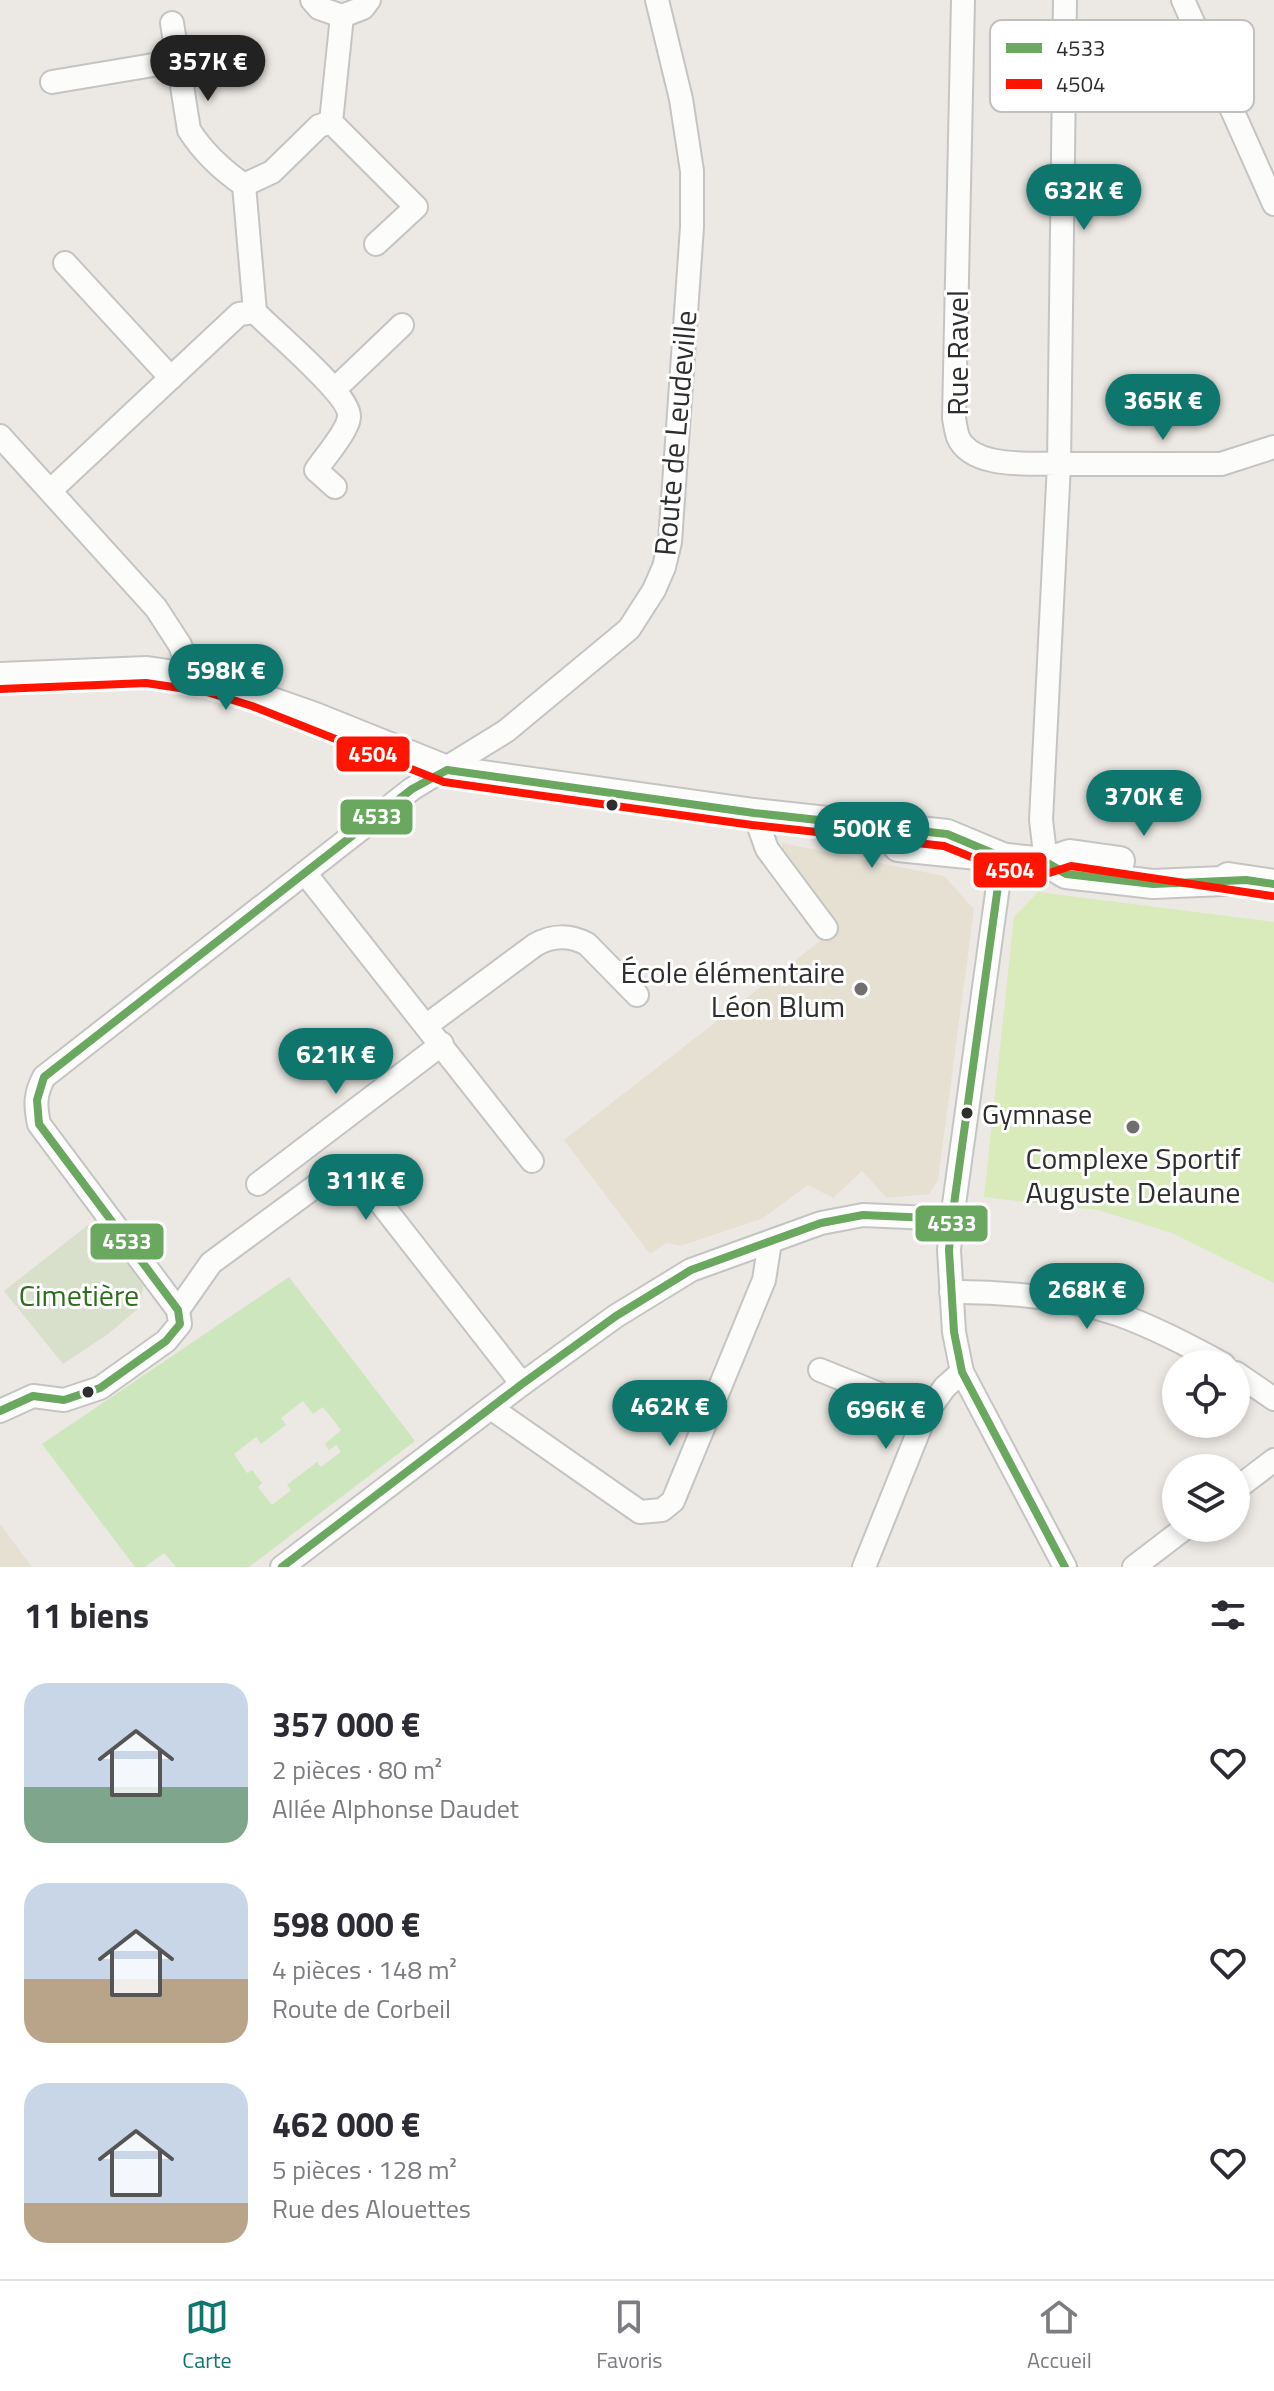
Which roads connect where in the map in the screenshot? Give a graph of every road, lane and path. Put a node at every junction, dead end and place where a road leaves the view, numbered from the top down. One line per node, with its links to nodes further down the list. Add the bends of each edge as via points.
1 (312, 0): 7 (street)
2 (369, 0): 7 (street)
3 (657, 0): 31 (street, Route de Leudeville, via 692,171 670,542 664,567 629,629 506,731)
4 (963, 0): 26 (street, Rue Ravel, via 954,418 959,440 991,462)
5 (1065, 0): 8 (street)
6 (1183, 0): 9 (street)
7 (342, 16): 15 (street)
8 (1065, 20)
9 (1192, 20)
10 (172, 23): 11 (street)
11 (177, 61): 12 (street); 16 (street, via 189,130 226,173)
12 (52, 82)
13 (1064, 112): 26 (street)
14 (1233, 112): 17 (street)
15 (331, 122): 16 (street, via 319,126 272,172); 18 (street, via 416,207)
16 (244, 185): 20 (street)
17 (1274, 204)
18 (376, 244)
19 (65, 263): 22 (street)
20 (255, 312): 22 (street, via 239,314); 23 (street)
21 (402, 325): 23 (street)
22 (171, 378): 28 (street)
23 (335, 389): 27 (street, via 350,415 316,470)
24 (0, 436): 28 (street)
25 (1274, 447): 26 (street, Rue Ravel, via 1221,464)
26 (1059, 464): 34 (street, via 1041,820)
27 (335, 487)
28 (51, 490): 29 (street, via 156,608 180,645)
29 (185, 676): 30 (street, via 147,671); 31 (street, via 256,695)
30 (0, 677)
31 (447, 770): 32 (street); 35 (street, Route de Leudeville, via 412,789)
32 (754, 813): 33 (street, via 947,834); 37 (street, via 767,849)
33 (1002, 857): 34 (street); 43 (street)
34 (1046, 862): 36 (street, via 1066,874 1153,884)
35 (305, 873): 39 (street); 46 (street, Route de Leudeville, via 57,1065 38,1090 39,1124)
36 (1260, 882)
37 (826, 928)
38 (637, 995): 39 (street, via 587,944 553,938 535,945)
39 (427, 1025): 40 (street)
40 (442, 1044): 41 (street); 42 (street)
41 (532, 1161)
42 (258, 1184)
43 (952, 1219): 44 (street, via 863,1215 821,1223); 45 (street)
44 (770, 1242): 51 (street, via 671,1281); 53 (street, via 764,1280 673,1501 662,1510 640,1512)
45 (951, 1292): 47 (street, via 1052,1300 1115,1314); 49 (street)
46 (178, 1310): 51 (street, via 211,1263 324,1180 350,1181 372,1192); 54 (street, via 180,1324 166,1341 100,1388 64,1400 33,1396)
47 (1196, 1350)
48 (820, 1370): 55 (street)
49 (962, 1372): 55 (street); 61 (street)
50 (1250, 1383): 52 (street)
51 (522, 1384): 53 (street)
52 (1274, 1399)
53 (491, 1408): 59 (street)
54 (0, 1411)
55 (926, 1413): 60 (street)
56 (1274, 1460): 57 (street)
57 (1250, 1478)
58 (1167, 1542): 62 (street)
59 (282, 1567)
60 (864, 1567)
61 (1065, 1567)
62 (1134, 1567)

